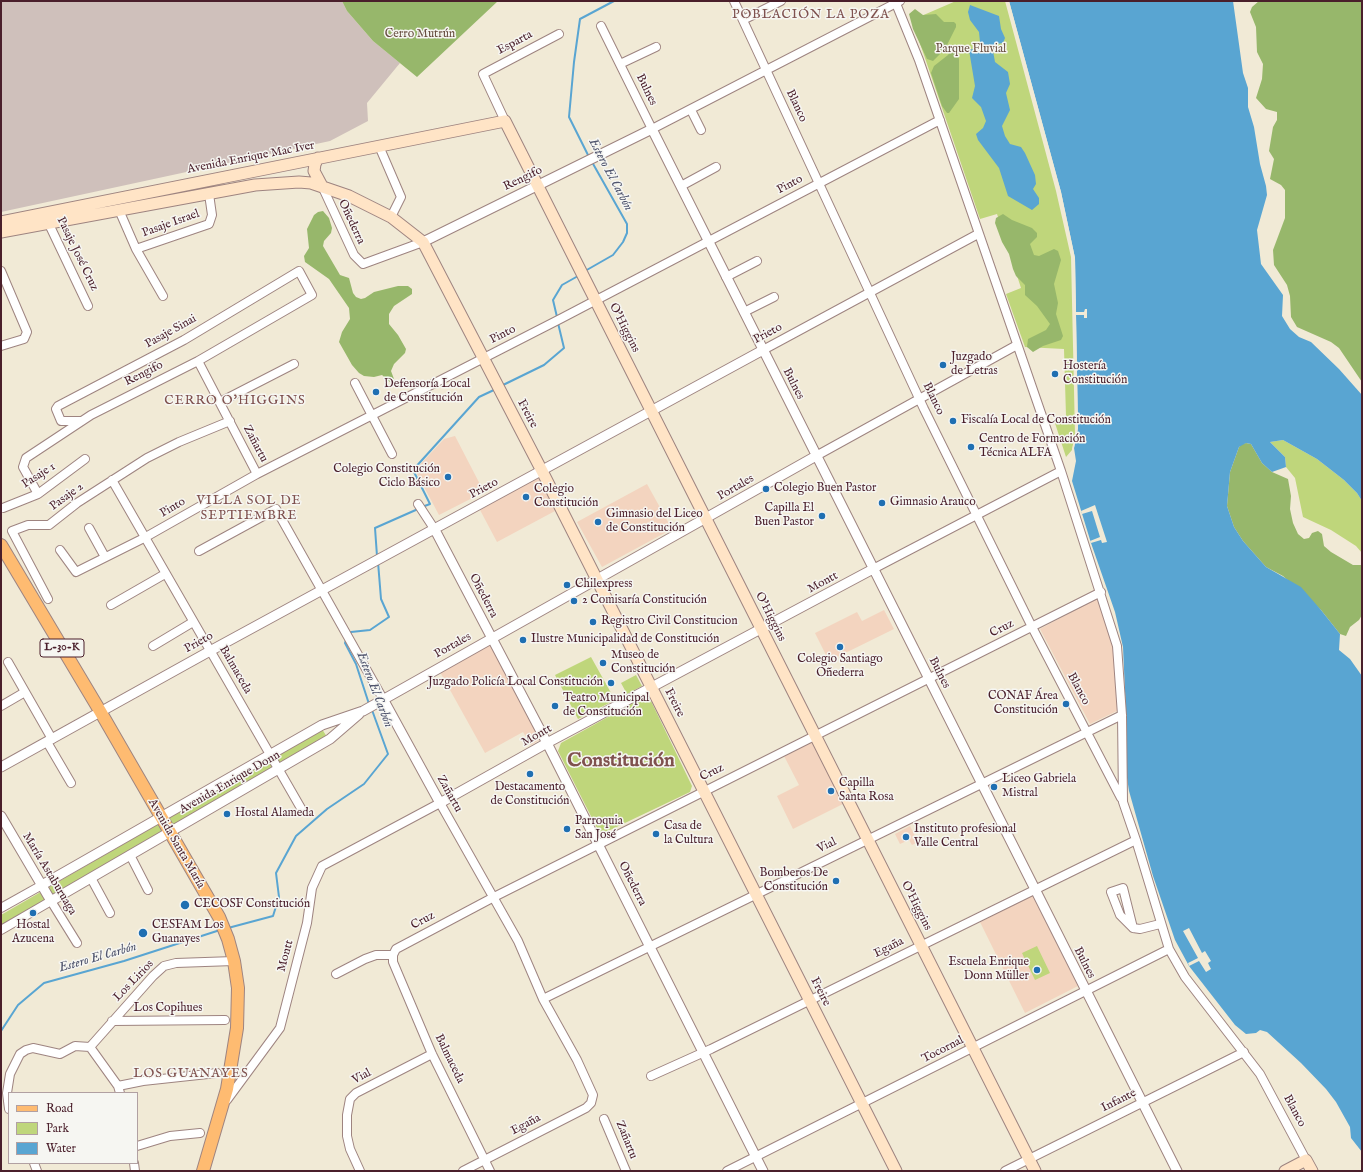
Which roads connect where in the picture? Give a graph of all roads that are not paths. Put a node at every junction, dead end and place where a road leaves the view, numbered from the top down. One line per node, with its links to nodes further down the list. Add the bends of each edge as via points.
1 (734, 1): 4 (street, Blanco)
2 (781, 1): 4 (street)
3 (897, 2): 9 (street, Rengifo); 12 (street)
4 (743, 20): 9 (street, Blanco)
5 (601, 26): 8 (street, Bulnes)
6 (559, 34): 10 (street, Esparta)
7 (656, 47): 8 (street)
8 (620, 64): 14 (street, Bulnes)
9 (766, 71): 11 (street, Rengifo); 22 (street, Blanco)
10 (484, 74): 13 (street, O'Higgins)
11 (692, 110): 14 (street, Rengifo); 15 (street)
12 (940, 120): 22 (street, Pinto); 35 (street)
13 (505, 121): 16 (main road, Avenida Enrique Mac Iver); 23 (main road, O'Higgins)
14 (652, 129): 23 (street, Rengifo); 25 (street, Bulnes)
15 (701, 130)
16 (379, 146): 17 (main road, Avenida Enrique Mac Iver); 31 (street, via 401,197)
17 (318, 158): 19 (main road, Avenida Enrique Mac Iver); 24 (main road, via 314,164 314,171)
18 (716, 167): 25 (street)
19 (270, 168): 20 (main road, Avenida Enrique Mac Iver); 21 (main road)
20 (254, 171): 26 (main road); 28 (main road, Avenida Enrique Mac Iver)
21 (289, 182): 24 (main road, Avenida Enrique Mac Iver); 26 (main road, Avenida Enrique Mac Iver)
22 (819, 184): 37 (street, Pinto); 43 (street, Blanco)
23 (539, 185): 36 (street, Rengifo); 47 (main road, O'Higgins)
24 (322, 186): 31 (main road, Freire); 40 (street, Oñederra, via 354,255)
25 (681, 186): 37 (street, Bulnes)
26 (242, 187): 27 (main road, Avenida Enrique Mac Iver)
27 (209, 194): 29 (main road, Avenida Enrique Mac Iver); 38 (street, Pasaje Israel, via 212,215 209,224)
28 (137, 195): 29 (main road); 32 (main road, Avenida Enrique Mac Iver)
29 (140, 206): 30 (main road, Avenida Enrique Mac Iver)
30 (119, 210): 32 (main road, Avenida Enrique Mac Iver); 38 (street)
31 (391, 217): 36 (main road, Freire)
32 (46, 218): 33 (main road, Avenida Enrique Mac Iver); 34 (main road, Avenida Enrique Mac Iver); 48 (street, Pasaje José Cruz)
33 (1, 222)
34 (1, 232)
35 (978, 234): 43 (street, Prieto); 50 (street)
36 (423, 242): 40 (street, Rengifo); 53 (main road, Freire)
37 (709, 242): 42 (street, Bulnes); 47 (street, Pinto)
38 (136, 249): 45 (street)
39 (757, 261): 42 (street)
40 (363, 264)
41 (1, 271): 51 (street, via 27,332 24,339)
42 (726, 277): 49 (street, Bulnes)
43 (870, 293): 52 (street, Prieto); 57 (street, Blanco)
44 (312, 295): 54 (street, Rengifo); 61 (street, Pasaje Sinai, via 299,271 184,340 58,406 56,410 61,421)
45 (163, 296)
46 (774, 297): 49 (street)
47 (596, 301): 53 (street, Pinto); 59 (main road, O'Higgins)
48 (88, 306)
49 (744, 312): 52 (street, Bulnes)
50 (1017, 345): 57 (street, Portales); 67 (street)
51 (1, 346)
52 (763, 350): 59 (street, Prieto); 64 (street, Bulnes)
53 (483, 359): 60 (street, Pinto); 66 (main road, Freire)
54 (198, 360): 58 (street, Zañartu); 61 (street, Rengifo)
55 (294, 364): 58 (street)
56 (355, 384): 60 (street)
57 (920, 399): 64 (street, Portales); 73 (street, Blanco)
58 (220, 402): 62 (street, Zañartu)
59 (652, 412): 66 (street, Prieto); 74 (main road, O'Higgins)
60 (372, 415): 63 (street); 68 (street, Pinto)
61 (81, 421): 70 (street, Rengifo, via 23,462 22,467)
62 (230, 421): 68 (street, Zañartu); 69 (street, Pasaje 2, via 179,442)
63 (392, 454)
64 (816, 456): 74 (street, Portales); 82 (street, Bulnes)
65 (85, 459): 70 (street, Pasaje 1)
66 (542, 471): 76 (street, Prieto); 84 (main road, Freire)
67 (1061, 471): 73 (street, Montt); 86 (street)
68 (257, 474): 77 (street, Pinto)
69 (112, 480): 77 (street, Balmaceda); 87 (street, Pasaje 2, via 49,525 28,525 12,531)
70 (38, 494): 72 (street, Pasaje 1)
71 (418, 504): 76 (street, Oñederra)
72 (3, 508)
73 (976, 515): 82 (street, Montt); 90 (street, Blanco)
74 (706, 519): 84 (street, Portales); 91 (main road, O'Higgins)
75 (89, 528): 81 (street)
76 (434, 530): 85 (street, Prieto); 92 (street, Oñederra)
77 (144, 538): 81 (street, Pinto); 83 (street, Balmaceda)
78 (1, 545): 101 (main road, Avenida Santa María / L-30-K)
79 (60, 550): 81 (street, Pinto, via 76,572)
80 (199, 552): 85 (street, Zañartu, via 276,509)
81 (105, 557)
82 (873, 569): 91 (street, Montt); 96 (street, Bulnes)
83 (165, 574): 88 (street); 89 (street, Balmaceda)
84 (597, 580): 92 (street, Portales); 97 (main road, Freire)
85 (322, 591): 94 (street, Prieto); 99 (street, Zañartu, via 351,641)
86 (1101, 592): 90 (street, Cruz); 103 (street, via 1119,653)
87 (48, 599)
88 (111, 605)
89 (193, 622): 93 (street); 94 (street, Balmaceda)
90 (1032, 627): 96 (street, Cruz); 105 (street, Blanco)
91 (761, 629): 97 (street, Montt); 107 (main road, O'Higgins)
92 (492, 638): 99 (street, Portales); 109 (street, Oñederra)
93 (153, 646)
94 (210, 651): 101 (street, Prieto); 110 (street, Balmaceda)
95 (8, 662): 98 (street)
96 (928, 680): 107 (street, Cruz); 114 (street, Bulnes)
97 (652, 688): 109 (street, Montt); 115 (main road, Freire)
98 (25, 692): 100 (street); 108 (street)
99 (380, 701): 102 (street, Avenida Enrique Donn); 118 (street, Zañartu)
100 (1, 706)
101 (100, 711): 108 (street, Prieto); 122 (main road, Avenida Santa María / L-30-K)
102 (363, 711): 104 (street, Avenida Enrique Donn); 106 (street, Avenida Enrique Donn)
103 (1122, 715): 105 (street, Vial); 117 (street)
104 (334, 721): 106 (street, via 340,727); 110 (street, Avenida Enrique Donn)
105 (1087, 732): 114 (street, Vial); 117 (street, Blanco)
106 (339, 733): 112 (street, Avenida Enrique Donn)
107 (815, 736): 115 (street, Cruz); 125 (main road, O'Higgins)
108 (50, 740): 111 (street, Prieto); 113 (street)
109 (547, 743): 118 (street, Montt); 127 (street, Oñederra)
110 (270, 754): 112 (street, Balmaceda); 116 (street, Avenida Enrique Donn)
111 (1, 767)
112 (278, 769): 119 (street, Balmaceda); 120 (street, Avenida Enrique Donn)
113 (72, 783)
114 (981, 784): 125 (street, Vial); 133 (street, Bulnes)
115 (704, 791): 127 (street, Cruz); 134 (main road, Freire)
116 (193, 798): 120 (street); 122 (street, Avenida Enrique Donn)
117 (1123, 802): 126 (street, Blanco)
118 (440, 803): 135 (street, Zañartu); 166 (street, Montt, via 322,866 312,888 307,924 280,1028)
119 (302, 810)
120 (202, 814): 124 (street, Avenida Enrique Donn)
121 (1, 816): 131 (street, María Astaburuaga)
122 (161, 817): 123 (street, Avenida Enrique Donn); 124 (main road, Avenida Santa María / L-30-K)
123 (134, 832): 128 (street); 131 (street, Avenida Enrique Donn)
124 (170, 832): 128 (street, Avenida Enrique Donn); 147 (main road, Avenida Santa María / L-30-K, via 223,924)
125 (868, 840): 134 (street, Vial); 143 (main road, O'Higgins)
126 (1136, 840): 133 (street, Egaña); 139 (street, Blanco)
127 (599, 845): 135 (street, Cruz); 144 (street, Oñederra)
128 (144, 847): 129 (street, Avenida Enrique Donn)
129 (130, 855): 130 (street, Avenida Enrique Donn); 132 (street)
130 (91, 878): 136 (street, Avenida Enrique Donn); 138 (street)
131 (42, 884): 136 (street, María Astaburuaga); 137 (street, Avenida Enrique Donn)
132 (148, 890)
133 (1034, 890): 143 (street, Egaña); 149 (street, Bulnes)
134 (756, 895): 144 (street, Vial); 151 (main road, Freire)
135 (494, 897): 146 (street, Cruz, via 396,949); 150 (street, Zañartu, via 518,941)
136 (52, 900): 141 (street, Avenida Enrique Donn); 142 (street, María Astaburuaga)
137 (1, 907)
138 (110, 913)
139 (1160, 924): 140 (street, via 1140,929); 145 (street, Blanco)
140 (1133, 928)
141 (1, 930)
142 (78, 943)
143 (921, 946): 151 (street, Egaña); 155 (main road, O'Higgins)
144 (650, 947): 150 (street, Vial); 156 (street, Oñederra)
145 (1169, 949): 149 (street, Tocornal); 157 (street, Blanco, via 1185,977)
146 (393, 955): 148 (street, via 365,959); 158 (street, Balmaceda, via 393,962)
147 (234, 961): 153 (street, Los Lirios, via 176,963 164,966); 166 (main road, Avenida Santa María / L-30-K, via 238,988 238,1028)
148 (336, 974)
149 (1085, 992): 155 (street, Tocornal); 164 (street, Bulnes)
150 (543, 999): 162 (street, Zañartu)
151 (810, 1000): 156 (street, Egaña); 165 (main road, Freire)
152 (225, 1020): 153 (street, Los Copihues)
153 (112, 1021): 154 (street, Los Lirios)
154 (90, 1047): 161 (street); 163 (street, via 75,1046 60,1054 33,1048 22,1052 8,1080)
155 (973, 1048): 165 (street, Tocornal); 171 (main road, O'Higgins)
156 (704, 1052): 160 (street, Egaña); 170 (street, Oñederra)
157 (1244, 1052): 164 (street, Infante); 173 (street, Blanco, via 1260,1074)
158 (432, 1054): 172 (street, Balmaceda); 175 (street, Vial, via 352,1097 346,1122 350,1149)
159 (217, 1073): 161 (street, via 143,1081)
160 (651, 1076)
161 (119, 1090)
162 (593, 1095): 172 (street, Egaña, via 591,1103 586,1108)
163 (8, 1101)
164 (1142, 1103): 171 (street, Infante); 184 (street, Bulnes)
165 (862, 1104): 170 (street, Tocornal); 181 (main road, Freire)
166 (223, 1105): 174 (main road, Avenida Santa María / L-30-K)
167 (604, 1119): 178 (street, Zañartu)
168 (200, 1133): 169 (street, via 170,1136)
169 (138, 1146)
170 (756, 1156): 179 (street, Tocornal); 180 (street, Oñederra)
171 (1029, 1159): 182 (street, Infante); 183 (main road, O'Higgins)
172 (485, 1160): 176 (street, Egaña); 177 (street, Balmaceda)
173 (1306, 1160): 185 (main road); 186 (main road)
174 (203, 1171)
175 (360, 1171)
176 (463, 1171)
177 (490, 1171)
178 (626, 1171)
179 (727, 1171)
180 (763, 1171)
181 (896, 1171)
182 (1005, 1171)
183 (1035, 1171)
184 (1177, 1171)
185 (1285, 1171)
186 (1312, 1171)

